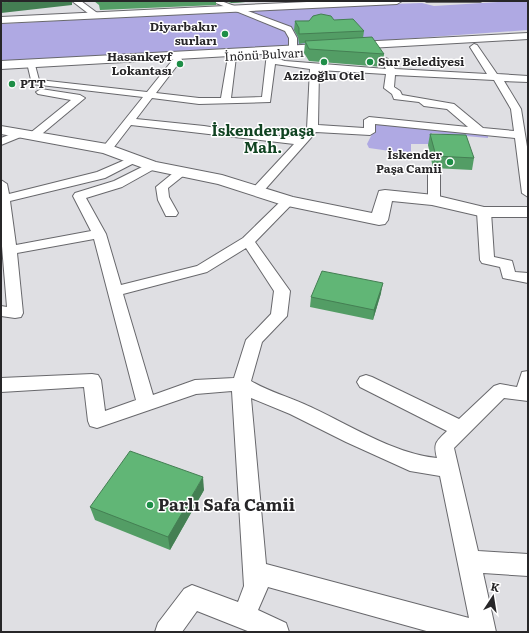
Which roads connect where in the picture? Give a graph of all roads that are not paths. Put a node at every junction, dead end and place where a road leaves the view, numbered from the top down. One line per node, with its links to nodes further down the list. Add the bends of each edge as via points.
1 (76, 1): 8 (street)
2 (215, 1): 7 (street)
3 (335, 1): 7 (main road)
4 (397, 1): 7 (main road)
5 (426, 1): 6 (lane)
6 (480, 1)
7 (229, 6): 8 (main road); 15 (street, via 288,29 293,38)
8 (94, 14): 9 (main road)
9 (1, 19)
10 (528, 36): 11 (main road)
11 (513, 38): 12 (main road); 15 (main road)
12 (526, 46): 13 (main road, İnönü Bulvarı)
13 (474, 47): 14 (main road, İnönü Bulvarı); 24 (street)
14 (377, 49): 17 (main road, İnönü Bulvarı); 23 (street)
15 (294, 50): 19 (main road)
16 (232, 57): 17 (main road, İnönü Bulvarı); 18 (main road, İnönü Bulvarı); 28 (street)
17 (271, 58): 20 (street, via 284,64); 28 (street, via 267,100)
18 (178, 59): 21 (main road, İnönü Bulvarı); 27 (street)
19 (1, 65)
20 (315, 66): 23 (street); 32 (street)
21 (32, 67): 22 (main road, İnönü Bulvarı); 26 (street)
22 (1, 70)
23 (391, 70): 24 (street); 34 (street, via 389,88 397,93 397,97 450,106)
24 (495, 77): 25 (street); 29 (street)
25 (528, 79)
26 (35, 82): 27 (street); 35 (street, via 36,91 80,98)
27 (151, 95): 28 (street, via 199,101); 31 (street)
28 (226, 100)
29 (516, 109): 30 (street); 36 (street)
30 (528, 110)
31 (129, 122): 37 (street); 39 (street)
32 (312, 128): 34 (street, via 370,132 369,120); 37 (street)
33 (1, 130): 35 (main road)
34 (480, 131): 36 (street)
35 (26, 135): 38 (street); 39 (main road)
36 (519, 135): 46 (street)
37 (303, 141): 45 (street)
38 (1, 142)
39 (107, 149): 40 (main road)
40 (134, 160): 41 (main road); 47 (street, via 102,175)
41 (152, 166): 42 (main road); 54 (street, via 118,184 79,196)
42 (182, 172): 45 (main road, via 222,180); 52 (street, via 162,187 161,193)
43 (434, 173): 48 (street)
44 (1, 184): 47 (street)
45 (257, 191): 49 (main road)
46 (528, 193)
47 (4, 199): 53 (street)
48 (434, 200): 49 (main road, via 385,195 379,220); 50 (main road)
49 (289, 201): 55 (street)
50 (484, 212): 51 (main road); 57 (street, via 486,260 507,264 508,275)
51 (528, 212)
52 (171, 213)
53 (5, 229): 56 (street)
54 (98, 234): 56 (street); 58 (street)
55 (248, 240): 58 (street, via 202,269); 62 (street, via 282,291 279,316 254,340)
56 (10, 250): 59 (street, via 15,313)
57 (528, 278)
58 (115, 291): 64 (street)
59 (1, 311)
60 (528, 376): 65 (street, via 524,396 500,391)
61 (366, 382): 65 (street)
62 (241, 384): 64 (street, via 195,387); 66 (street, via 262,396 297,409 417,465); 69 (street)
63 (1, 386): 64 (street, via 92,380 97,421)
64 (146, 404)
65 (461, 429): 66 (street, via 444,446)
66 (449, 468): 67 (street)
67 (469, 561): 68 (street); 74 (street)
68 (528, 565)
69 (255, 572): 70 (street, via 256,586); 73 (street)
70 (244, 616): 71 (street, via 192,597); 72 (street)
71 (167, 632)
72 (277, 632)
73 (475, 632)
74 (484, 632)

